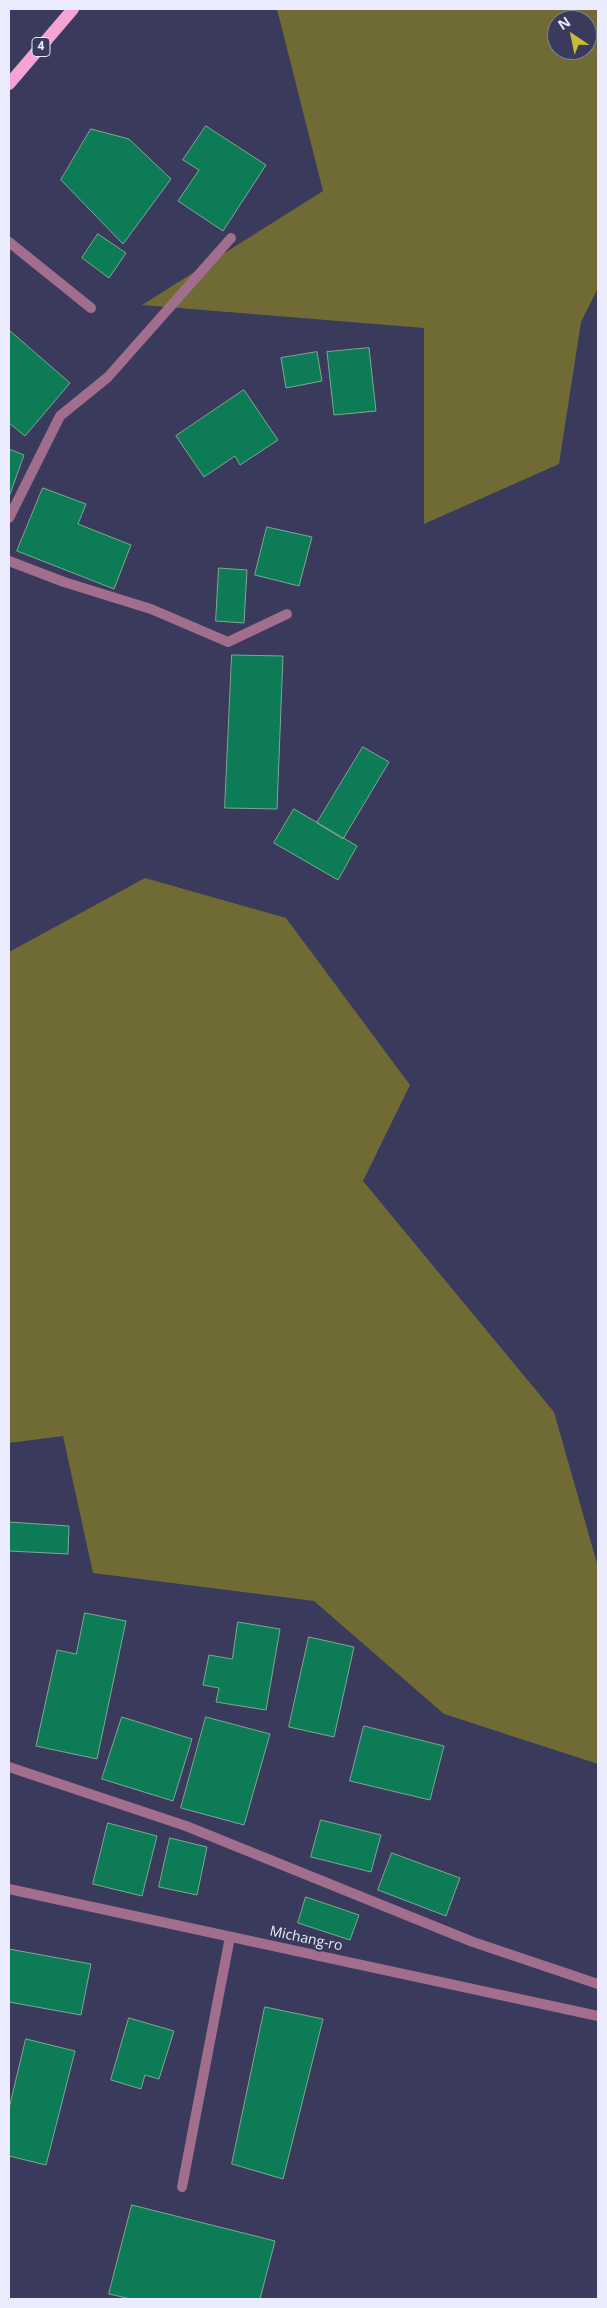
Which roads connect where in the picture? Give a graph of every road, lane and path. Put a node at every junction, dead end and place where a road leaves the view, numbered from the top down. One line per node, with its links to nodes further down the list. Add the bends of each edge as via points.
1 (73, 9): 2 (main road, 4)
2 (9, 84)
3 (231, 238): 6 (street, via 108,377 60,416)
4 (9, 242): 5 (street)
5 (91, 308)
6 (9, 518)
7 (9, 561): 8 (street, via 151,610 228,642)
8 (287, 614)
9 (9, 1766): 12 (street, via 186,1826 472,1942)
10 (9, 1889): 11 (street, Michang-ro)
11 (230, 1937): 13 (street, Michang-ro); 14 (street)
12 (598, 1984)
13 (598, 2016)
14 (182, 2187)

